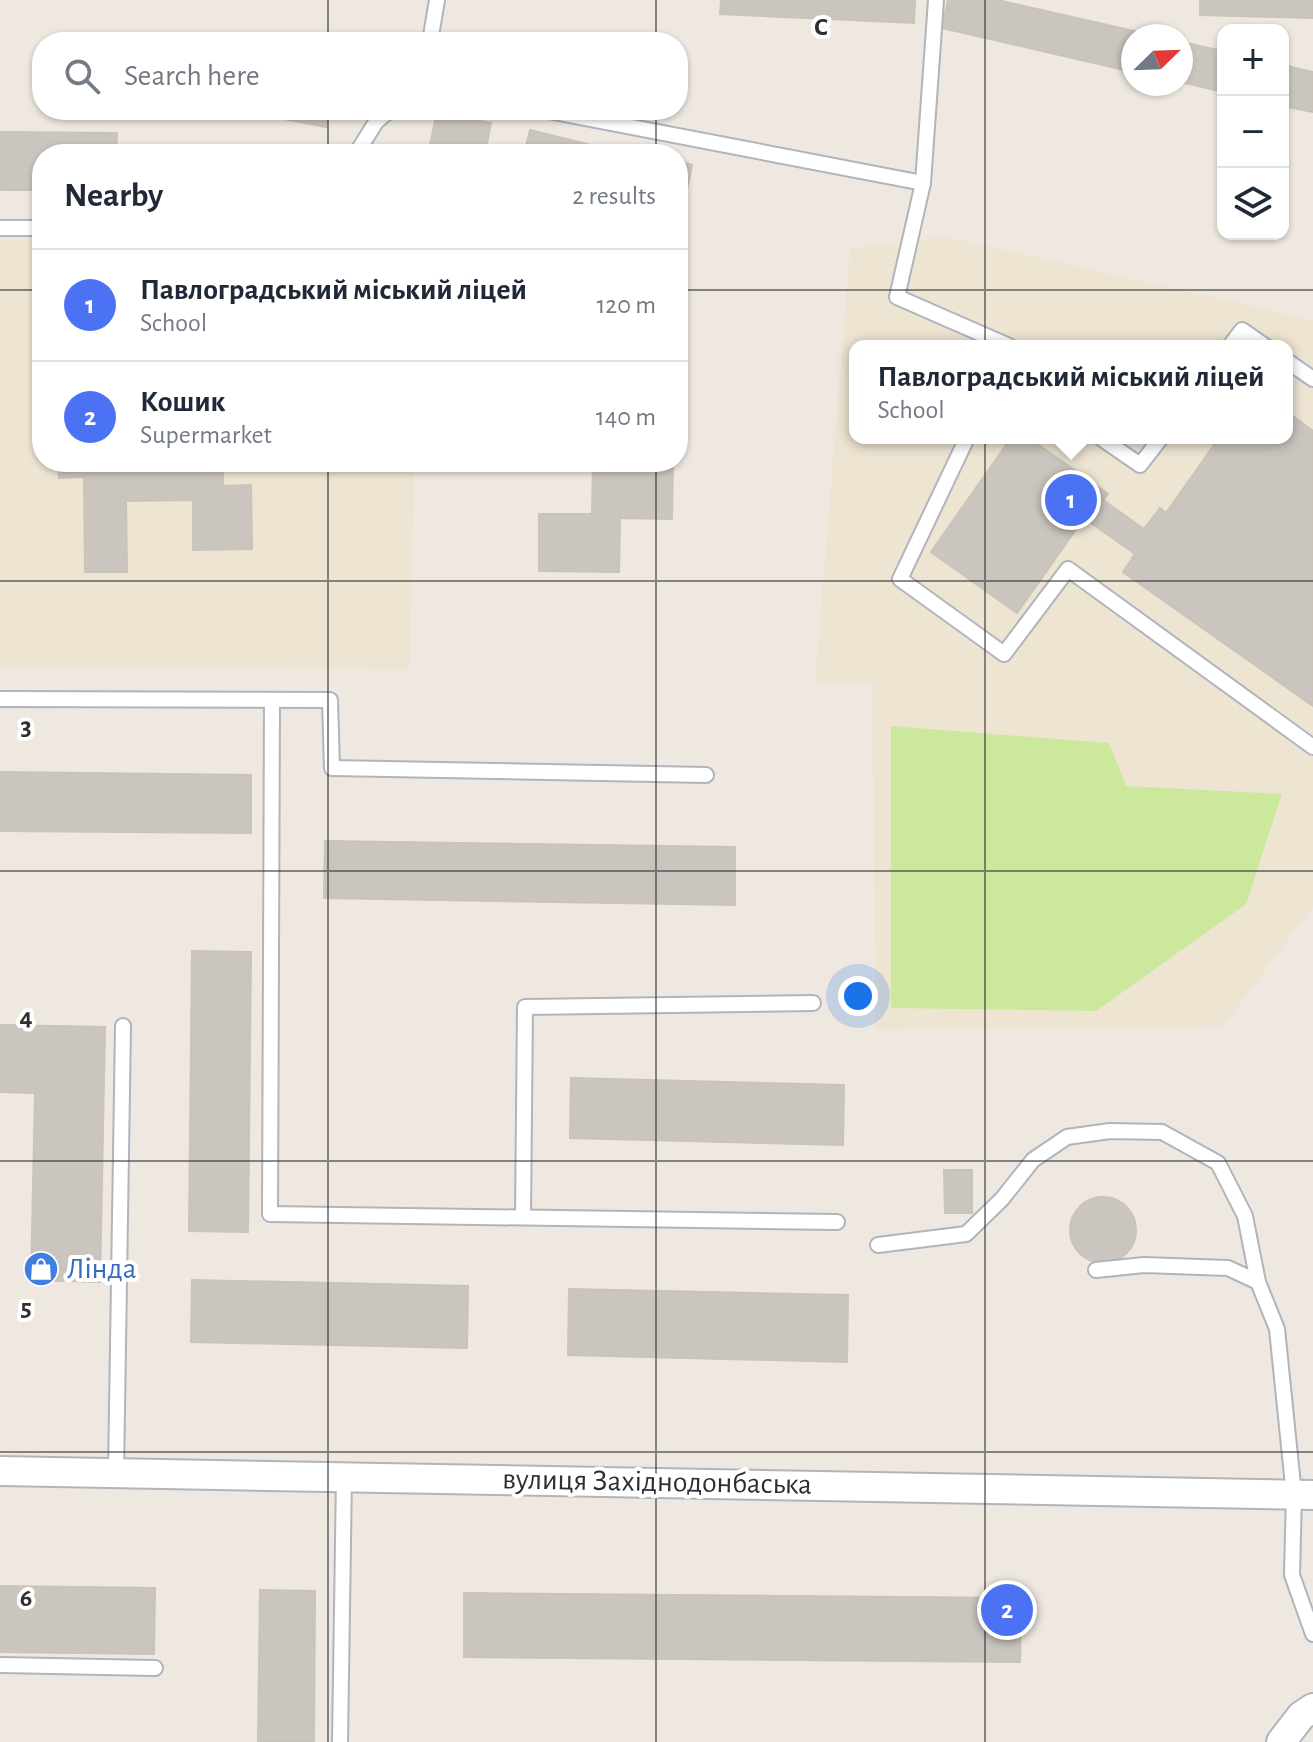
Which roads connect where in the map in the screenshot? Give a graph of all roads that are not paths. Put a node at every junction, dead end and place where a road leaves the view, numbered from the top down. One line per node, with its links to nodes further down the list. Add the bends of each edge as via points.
1 (437, 0): 3 (lane)
2 (936, 0): 7 (lane)
3 (432, 32)
4 (378, 120): 6 (lane)
5 (595, 120): 7 (lane)
6 (362, 144)
7 (923, 183): 10 (lane, via 897,297)
8 (0, 228): 9 (lane)
9 (32, 228)
10 (995, 340)
11 (1234, 340): 12 (lane, via 1242,330)
12 (1256, 340)
13 (1293, 365): 14 (lane)
14 (1313, 379)
15 (964, 444): 20 (lane, via 900,579 1004,654 1068,569)
16 (1110, 444): 17 (lane, via 1140,465)
17 (1156, 444)
18 (0, 699): 19 (lane)
19 (272, 700): 21 (lane, via 330,700 332,768); 24 (lane, via 270,1214)
20 (1313, 747)
21 (706, 775)
22 (813, 1003): 24 (lane, via 525,1007)
23 (123, 1026): 30 (lane)
24 (523, 1217): 25 (lane)
25 (837, 1222)
26 (878, 1245): 28 (lane, via 966,1234 1033,1160 1067,1137 1162,1132 1218,1163 1245,1216)
27 (1096, 1270): 28 (lane, via 1144,1265 1228,1268)
28 (1258, 1282): 32 (lane, via 1277,1329)
29 (0, 1471): 30 (street, вулиця Західнодонбаська)
30 (116, 1473): 31 (street, вулиця Західнодонбаська)
31 (344, 1476): 32 (street, вулиця Західнодонбаська); 37 (lane)
32 (1303, 1495): 33 (lane, via 1292,1575)
33 (1313, 1634)
34 (0, 1665): 35 (lane)
35 (155, 1668)
36 (1313, 1708): 38 (street)
37 (340, 1742)
38 (1281, 1742)

